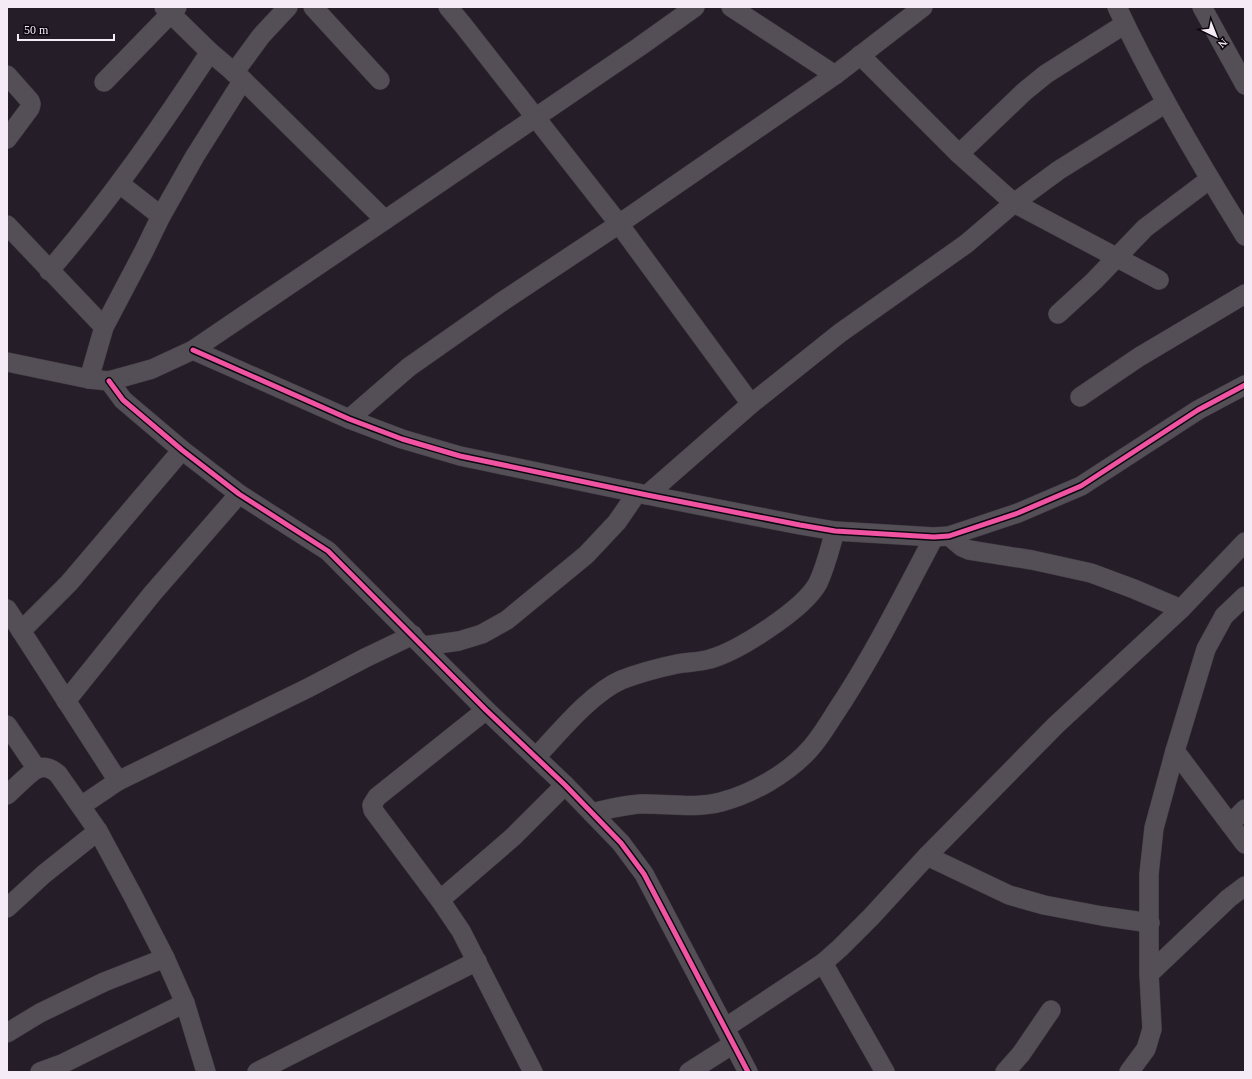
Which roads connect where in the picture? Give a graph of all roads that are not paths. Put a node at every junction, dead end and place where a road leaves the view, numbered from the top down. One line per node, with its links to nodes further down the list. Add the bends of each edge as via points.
1 (288, 7): 15 (street, via 261,36)
2 (313, 7): 16 (street)
3 (448, 7): 20 (street)
4 (732, 7): 14 (street)
5 (923, 7): 12 (street)
6 (1117, 7): 10 (street)
7 (1202, 7): 18 (street)
8 (692, 8): 20 (street)
9 (170, 9): 11 (street); 17 (street)
10 (1125, 24): 19 (street); 22 (street, via 1035,82)
11 (210, 52): 15 (street); 24 (street)
12 (860, 55): 14 (street); 22 (street)
13 (7, 75): 21 (street, via 31,104)
14 (835, 75): 28 (street)
15 (238, 76): 26 (street); 27 (street)
16 (380, 80)
17 (104, 82)
18 (1245, 85)
19 (1166, 103): 23 (street); 25 (street, via 1059,170)
20 (535, 118): 27 (street); 28 (street)
21 (7, 140)
22 (959, 154): 25 (street)
23 (1210, 179): 30 (street); 31 (street, via 1145,228)
24 (120, 184): 26 (street); 32 (street)
25 (1014, 203): 31 (street); 43 (street, via 966,244 840,333)
26 (161, 216): 36 (street)
27 (385, 220): 37 (street)
28 (619, 224): 43 (street); 44 (street, via 409,367)
29 (7, 225): 32 (street)
30 (1245, 236)
31 (1115, 256): 33 (street); 35 (street)
32 (49, 271): 36 (street)
33 (1159, 280)
34 (1245, 294): 42 (street)
35 (1058, 314)
36 (104, 327): 39 (street)
37 (193, 350): 40 (street, via 152,369); 44 (street)
38 (7, 362): 39 (street)
39 (89, 379): 40 (street)
40 (109, 381): 45 (street, via 123,400)
41 (1245, 385): 49 (street, via 1198,410 1081,486 1018,513)
42 (1080, 397)
43 (751, 404): 47 (street)
44 (349, 419): 47 (street, via 402,439 460,456)
45 (182, 450): 46 (street); 54 (street, via 69,583)
46 (239, 494): 55 (street, via 328,551); 56 (street, via 152,594)
47 (642, 494): 48 (street); 55 (street, via 586,555 507,620 482,634 459,641)
48 (835, 531): 49 (street); 60 (street, via 817,584 804,600 773,624 741,645 710,659 677,664 620,681 587,704)
49 (941, 536): 53 (street, via 969,550 1091,573); 67 (street, via 820,736 809,750 784,772 757,788 721,802 692,806 640,804)
50 (1245, 542): 53 (street)
51 (1245, 596): 59 (street, via 1224,616 1206,649)
52 (7, 609): 54 (street)
53 (1181, 609): 71 (street, via 1056,725)
54 (21, 631): 56 (street)
55 (418, 640): 57 (street); 62 (street, via 365,658)
56 (66, 701): 62 (street)
57 (486, 710): 60 (street); 73 (street, via 377,797 372,805 373,810)
58 (7, 726): 61 (street)
59 (1175, 751): 68 (street); 75 (street, via 1154,828 1149,874)
60 (536, 757): 63 (street)
61 (37, 769): 64 (street); 65 (street, via 54,770)
62 (118, 781): 65 (street)
63 (565, 785): 67 (street); 73 (street, via 513,836)
64 (7, 795)
65 (81, 806): 69 (street)
66 (1245, 808): 68 (street)
67 (592, 813): 83 (street, via 621,843 644,874)
68 (1230, 824): 70 (street)
69 (98, 831): 74 (street, via 44,874); 76 (street)
70 (1245, 844)
71 (927, 856): 75 (street, via 1009,895 1073,911); 78 (street, via 871,917)
72 (1245, 886): 79 (street)
73 (440, 900): 77 (street)
74 (7, 908)
75 (1150, 923): 79 (street)
76 (165, 958): 80 (street); 82 (street, via 104,982 40,1013)
77 (477, 961): 86 (street); 87 (street)
78 (823, 963): 83 (street); 90 (street)
79 (1148, 974): 92 (street, via 1152,1029 1146,1049)
80 (185, 1003): 84 (street, via 62,1064); 85 (street)
81 (1051, 1010): 91 (street, via 1021,1054)
82 (7, 1033)
83 (729, 1036): 88 (street); 89 (street)
84 (40, 1072)
85 (206, 1072)
86 (257, 1072)
87 (533, 1072)
88 (689, 1072)
89 (748, 1072)
90 (885, 1072)
91 (1005, 1072)
92 (1129, 1072)

